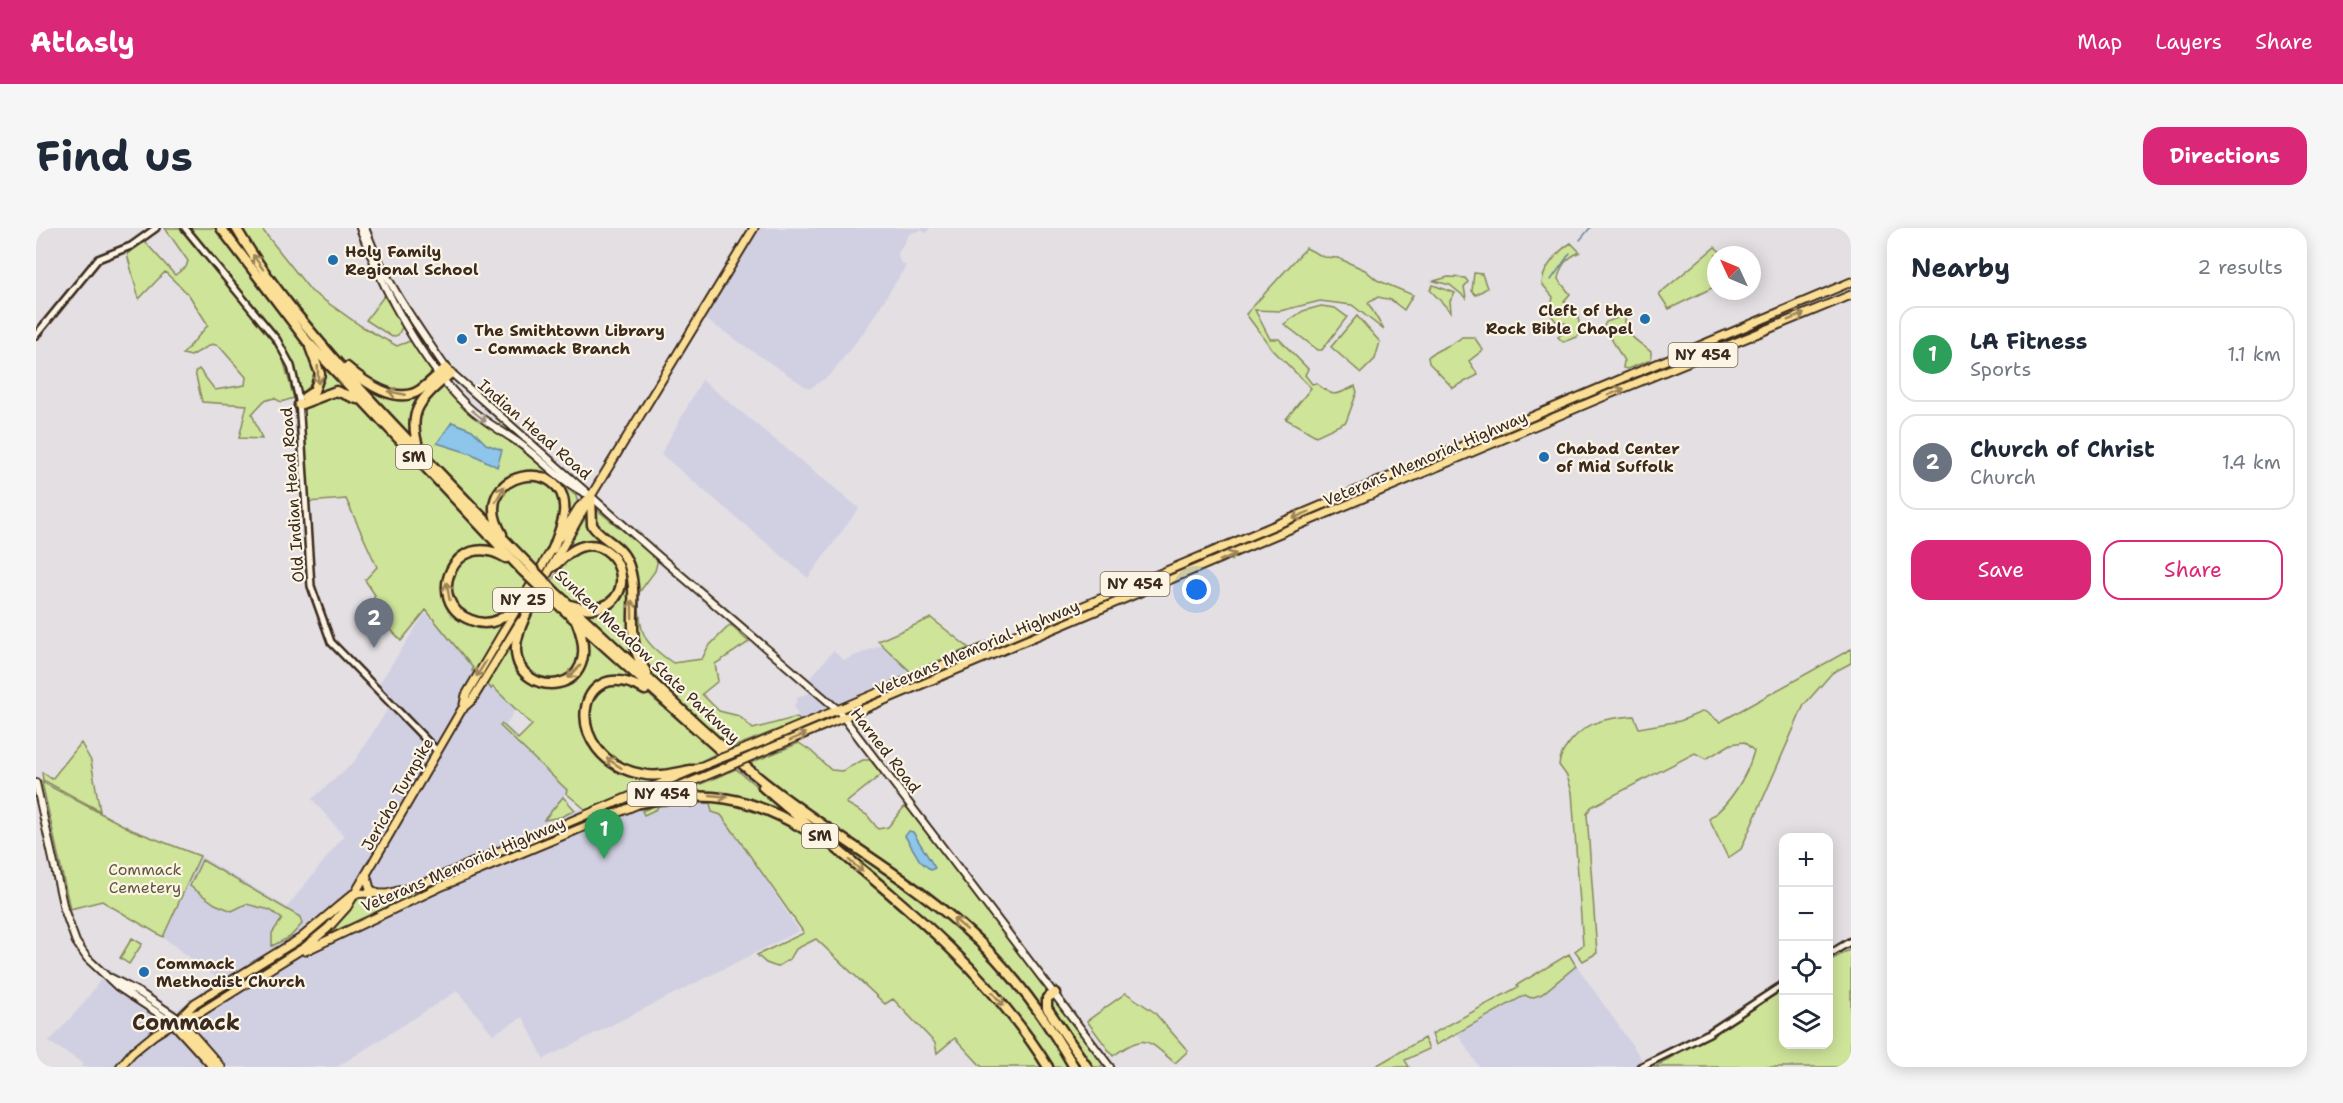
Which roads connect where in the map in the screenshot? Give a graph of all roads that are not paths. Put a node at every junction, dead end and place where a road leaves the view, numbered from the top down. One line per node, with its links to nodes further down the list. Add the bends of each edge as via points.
1 (156, 228): 10 (street, via 137,243 98,259)
2 (184, 228): 14 (street, Old Indian Head Road, via 285,352)
3 (221, 228): 11 (highway, Sunken Meadow State Parkway / SM)
4 (236, 228): 12 (highway, Sunken Meadow State Parkway / SM, one-way to 4)
5 (360, 228): 13 (main road, Indian Head Road, via 400,314)
6 (365, 228): 13 (main road, Indian Head Road, via 385,276)
7 (754, 228): 17 (main road, Jericho Turnpike / NY 25)
8 (1851, 282): 29 (main road, Veterans Memorial Highway / NY 454, one-way to 29)
9 (1848, 297): 30 (main road, Veterans Memorial Highway / NY 454, one-way to 9)
10 (36, 335)
11 (307, 341): 14 (highway, one-way to 14, via 318,366 319,384); 15 (highway, Sunken Meadow State Parkway / SM)
12 (323, 346): 13 (highway, one-way to 12, via 410,395 397,395 359,377); 16 (highway, Sunken Meadow State Parkway / SM)
13 (445, 374): 16 (highway, via 416,411 414,436); 17 (main road, Indian Head Road); 17 (main road, Indian Head Road, one-way to 17, via 483,420 522,445 574,488)
14 (299, 402): 15 (highway, via 336,391); 31 (street, Old Indian Head Road, via 311,586 332,642)
15 (365, 404): 20 (highway, Sunken Meadow State Parkway / SM)
16 (422, 456): 18 (highway, Sunken Meadow State Parkway / SM)
17 (591, 496): 19 (main road, Jericho Turnpike / NY 25, via 579,507); 21 (main road, Jericho Turnpike / NY 25); 27 (highway, one-way to 17, via 634,644 629,565 621,550 592,525); 29 (main road, Harned Road)
18 (510, 546): 19 (highway, one-way to 19, via 497,524 495,500 508,482 529,475 549,481 562,499 564,514); 22 (highway, Sunken Meadow State Parkway / SM)
19 (553, 549): 24 (main road, Jericho Turnpike / NY 25)
20 (514, 563): 22 (highway, Sunken Meadow State Parkway / SM); 24 (highway, one-way to 20, via 499,620 482,623 455,610 446,591 449,572 467,553 490,550)
21 (554, 566): 24 (main road, Jericho Turnpike / NY 25); 25 (highway, via 586,545 604,549 620,567 621,587 609,604 591,609)
22 (524, 567): 23 (highway, Sunken Meadow State Parkway / SM, bridge)
23 (554, 596): 25 (highway, Sunken Meadow State Parkway / SM); 26 (highway, Sunken Meadow State Parkway / SM)
24 (527, 601): 26 (highway, one-way to 24, via 585,650 582,664 565,681 539,682 519,666 516,651); 31 (main road, Jericho Turnpike / NY 25, via 472,700 462,709)
25 (569, 605): 27 (highway, Sunken Meadow State Parkway / SM)
26 (575, 620): 28 (highway, Sunken Meadow State Parkway / SM)
27 (654, 683): 56 (highway, Sunken Meadow State Parkway / SM, one-way to 27, via 1021,988 963,926 780,794)
28 (665, 703): 32 (highway, one-way to 28, via 653,776 621,767 600,752 585,726 587,701 601,685 610,682 631,682); 35 (highway, Sunken Meadow State Parkway / SM)
29 (837, 709): 30 (main road, Harned Road); 32 (main road, Veterans Memorial Highway / NY 454, bridge)
30 (844, 717): 34 (main road, Veterans Memorial Highway / NY 454, one-way to 30, bridge); 50 (main road, Harned Road)
31 (437, 751): 36 (main road, Jericho Turnpike / NY 25)
32 (691, 770): 38 (main road, Veterans Memorial Highway / NY 454, via 420,885)
33 (36, 783): 51 (main road, via 64,909 80,949 111,978 140,993)
34 (640, 803): 35 (highway, one-way to 35, via 695,795 746,801 779,814); 42 (main road, Veterans Memorial Highway / NY 454, via 457,879)
35 (827, 842): 55 (highway, Sunken Meadow State Parkway / SM, one-way to 55, via 975,973 1014,1017)
36 (366, 874): 37 (main road, Jericho Turnpike / NY 25); 38 (main road, via 370,889)
37 (355, 893): 38 (main road, Veterans Memorial Highway / NY 454); 39 (main road, Jericho Turnpike / NY 25); 42 (main road, Jericho Turnpike / NY 25, via 328,928)
38 (379, 894)
39 (319, 924): 43 (main road, Jericho Turnpike / NY 25); 45 (main road)
40 (1851, 941): 41 (street)
41 (1833, 953)
42 (289, 957): 45 (main road, Jericho Turnpike / NY 25)
43 (270, 959): 44 (main road, Jericho Turnpike / NY 25); 47 (main road)
44 (258, 966): 46 (main road, Jericho Turnpike / NY 25); 48 (main road)
45 (275, 966): 47 (main road, Jericho Turnpike / NY 25)
46 (243, 975): 48 (main road); 51 (main road, Jericho Turnpike / NY 25, via 195,1003)
47 (255, 978): 48 (main road, Jericho Turnpike / NY 25)
48 (247, 983): 51 (main road, Jericho Turnpike / NY 25, via 201,1012)
49 (1779, 987): 59 (street, via 1708,1033)
50 (1055, 993): 57 (highway, via 1047,998 1047,1008); 58 (main road, Harned Road)
51 (176, 1021): 52 (main road, Jericho Turnpike / NY 25, via 135,1050); 53 (main road); 54 (main road)
52 (120, 1067)
53 (213, 1067)
54 (221, 1067)
55 (1048, 1067)
56 (1074, 1067)
57 (1087, 1067)
58 (1110, 1067)
59 (1640, 1067)

